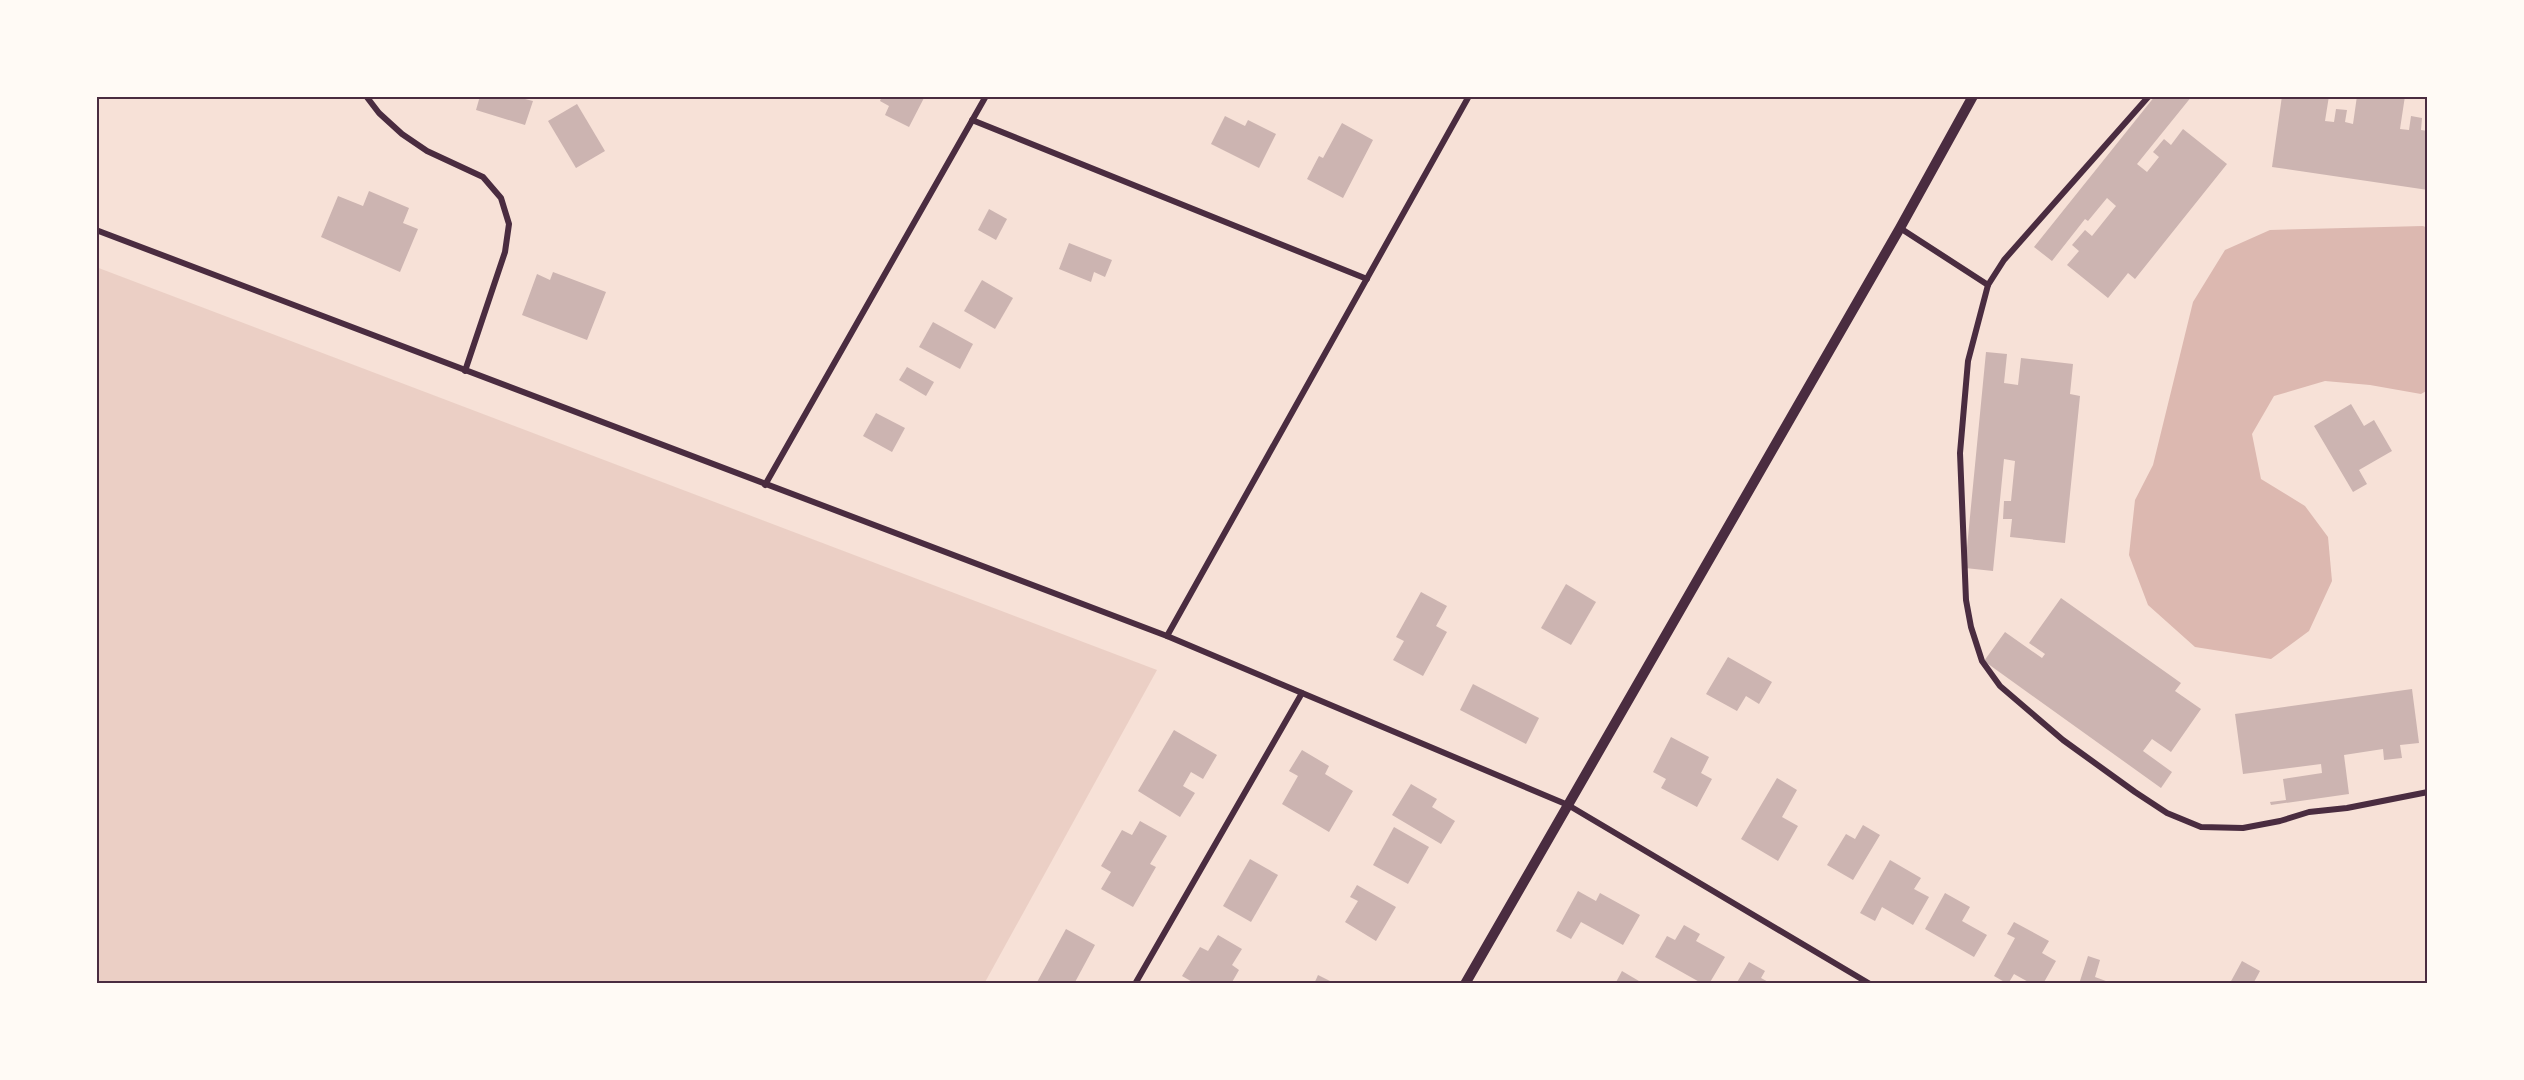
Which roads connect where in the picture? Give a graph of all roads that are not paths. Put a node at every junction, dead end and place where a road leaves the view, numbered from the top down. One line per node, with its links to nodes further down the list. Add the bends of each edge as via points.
1 (366, 96): 11 (street, via 402,134 427,151 483,177 501,198 508,224 505,252)
2 (986, 96): 6 (street)
3 (1469, 96): 9 (street)
4 (1973, 96): 7 (street)
5 (2149, 96): 10 (street, via 2004,260)
6 (972, 120): 9 (street); 12 (street)
7 (1900, 228): 10 (street); 16 (street)
8 (96, 230): 11 (street)
9 (1367, 279): 13 (street)
10 (1988, 285): 15 (street, via 1968,361 1960,484 1971,627 1982,661 2000,686 2048,728 2135,792 2167,813 2201,827 2244,828 2308,812)
11 (465, 371): 12 (street)
12 (765, 484): 13 (street)
13 (1167, 636): 14 (street)
14 (1302, 693): 16 (street); 17 (street)
15 (2428, 792)
16 (1568, 805): 18 (street); 19 (street)
17 (1135, 984)
18 (1465, 984)
19 (1870, 984)

